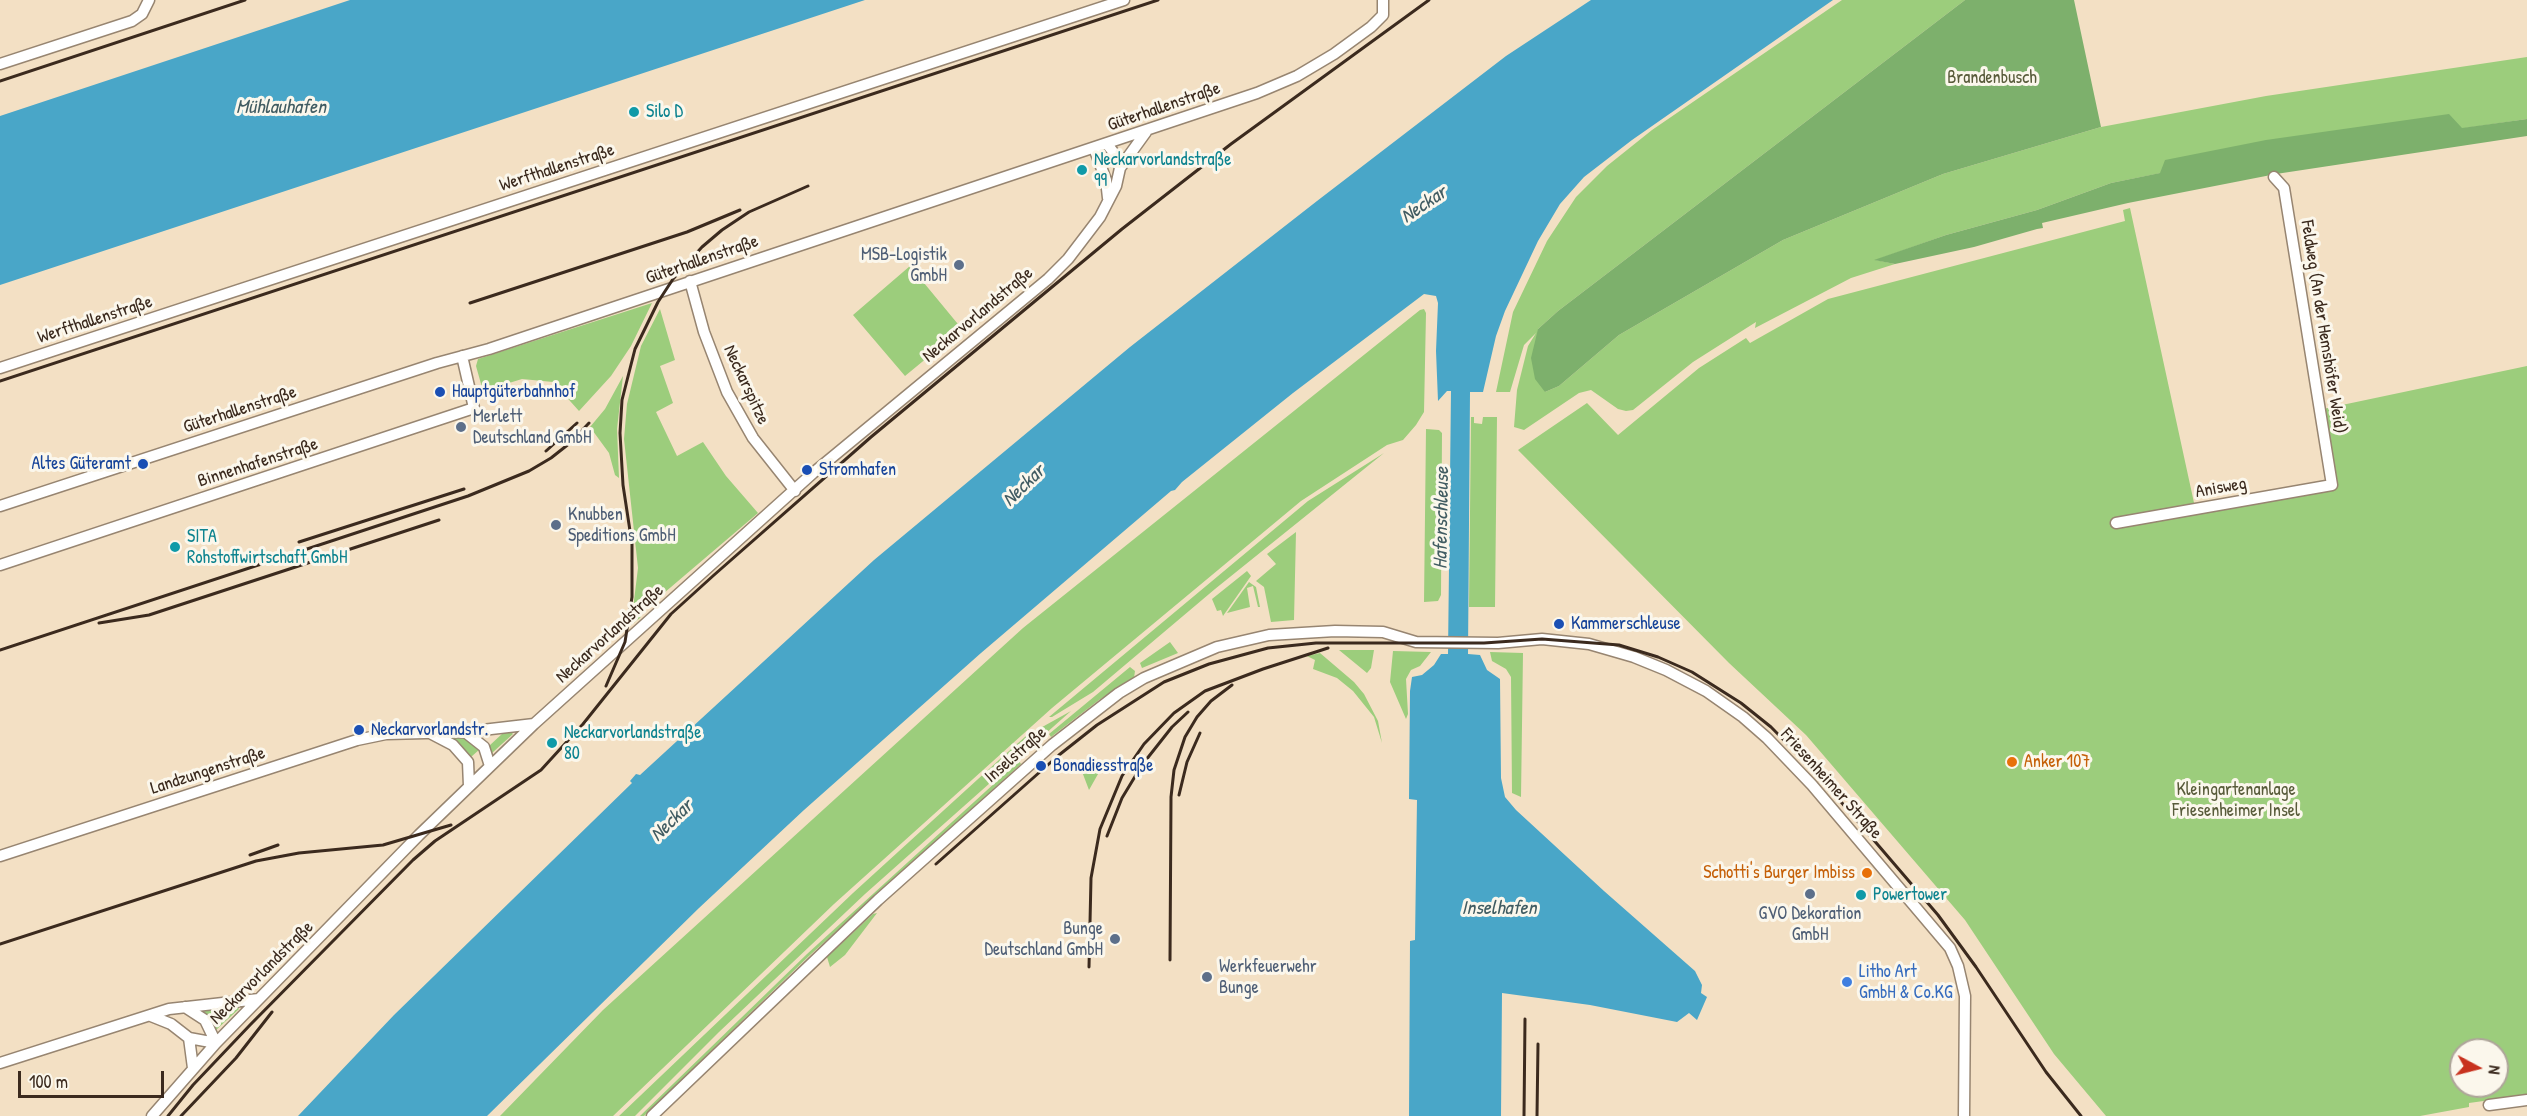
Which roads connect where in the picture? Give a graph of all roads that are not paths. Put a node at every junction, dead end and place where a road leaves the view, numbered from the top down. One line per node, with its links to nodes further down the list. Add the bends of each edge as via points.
1 (149, 0): 4 (street, via 142,14 132,21)
2 (1124, 0): 13 (street, Werfthallenstraße)
3 (1383, 0): 5 (street, Güterhallenstraße, via 1384,13 1379,21 1297,76)
4 (0, 64)
5 (1147, 131): 6 (street, Güterhallenstraße); 8 (street, Neckarvorlandstraße)
6 (1107, 144): 7 (street, Güterhallenstraße); 8 (street)
7 (1094, 148): 10 (street); 11 (street, Güterhallenstraße)
8 (1120, 168): 10 (street, Neckarvorlandstraße)
9 (2274, 177): 14 (street, Feldweg (An der Hemshöfer Weid), via 2284,188)
10 (1108, 198): 15 (street, Neckarvorlandstraße, via 1083,242 1048,279)
11 (690, 281): 12 (street, Güterhallenstraße); 15 (street, Neckarspitze, via 727,392 753,438)
12 (462, 356): 16 (street, Güterhallenstraße); 18 (street, Binnenhafenstraße, via 474,408)
13 (0, 369)
14 (2332, 485): 17 (street, Anisweg)
15 (795, 490): 20 (street, Neckarvorlandstraße)
16 (0, 506)
17 (2116, 523)
18 (0, 565)
19 (1498, 643): 37 (street, Inselstraße, via 1412,642 1375,631 1305,631 1226,644 1144,678 1052,746 887,892); 38 (street, Friesenheimer Straße, via 1556,640 1589,644 1634,657 1706,691 1767,738 1812,785 1950,948 1965,996)
20 (534, 724): 21 (street, Landzungenstraße); 24 (street, Neckarvorlandstraße)
21 (465, 732): 22 (street, Landzungenstraße); 24 (street, via 484,747)
22 (430, 733): 23 (street, via 453,745); 26 (street, Landzungenstraße, via 386,734 357,740)
23 (468, 762): 24 (street); 25 (street)
24 (490, 766): 25 (street, Neckarvorlandstraße)
25 (469, 786): 27 (street, Neckarvorlandstraße)
26 (0, 856)
27 (259, 999): 28 (street); 31 (street, Neckarvorlandstraße)
28 (185, 1007): 29 (street); 31 (street, via 205,1020)
29 (151, 1016): 30 (street, via 171,1024); 32 (street)
30 (189, 1038): 31 (street); 33 (street)
31 (216, 1043): 33 (street, Neckarvorlandstraße)
32 (0, 1063)
33 (193, 1068): 36 (street, Neckarvorlandstraße)
34 (2527, 1100): 35 (street)
35 (2489, 1105)
36 (152, 1116)
37 (652, 1116)
38 (1964, 1116)

